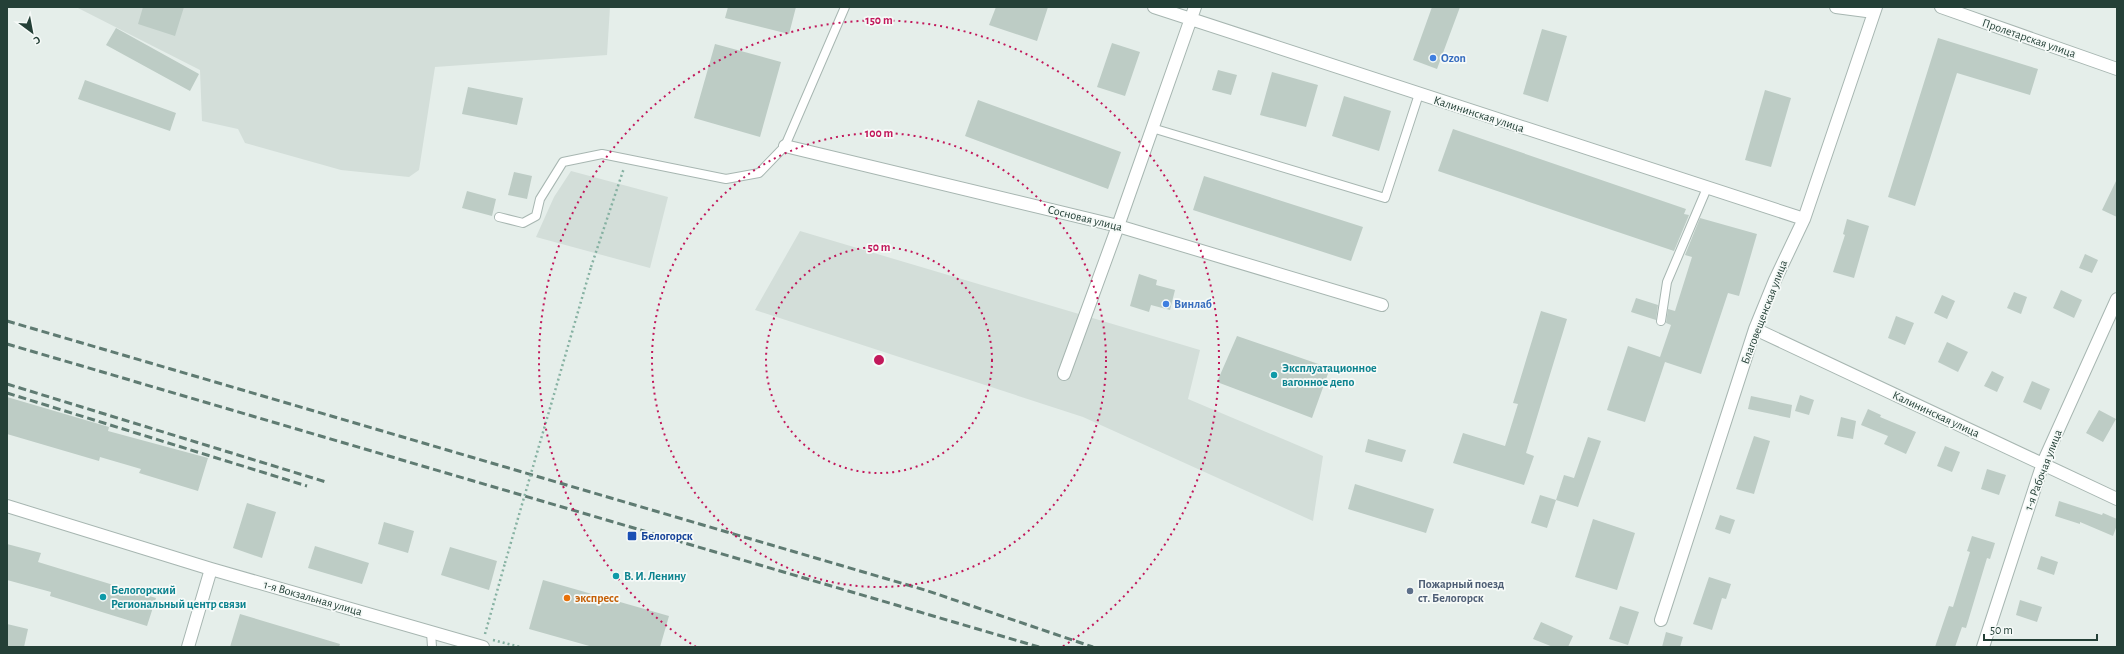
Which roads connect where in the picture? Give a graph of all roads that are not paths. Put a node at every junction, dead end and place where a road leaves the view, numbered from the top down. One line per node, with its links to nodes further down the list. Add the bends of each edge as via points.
1 (845, 7): 10 (lane)
2 (1154, 7): 6 (street, Калининская улица)
3 (1836, 7): 5 (street)
4 (1941, 7): 7 (street, Пролетарская улица)
5 (1875, 10): 13 (street, Благовещенская улица)
6 (1192, 12): 8 (street, Калининская улица); 9 (street)
7 (2117, 69)
8 (1420, 94): 9 (lane, via 1386,198); 11 (street, Калининская улица)
9 (1152, 128): 14 (street)
10 (785, 146): 12 (lane, via 759,173 726,179 602,154 563,162 540,199 536,216 523,223); 14 (street, Сосновая улица)
11 (1707, 188): 13 (street, Калининская улица); 17 (lane, via 1667,282)
12 (499, 217)
13 (1804, 219): 18 (street, Благовещенская улица)
14 (1118, 226): 16 (street, Сосновая улица); 19 (street)
15 (2117, 299): 20 (street, 1-я Рабочая улица)
16 (1382, 305)
17 (1661, 322)
18 (1755, 329): 20 (street, Калининская улица); 24 (street, Благовещенская улица)
19 (1064, 374)
20 (2043, 464): 21 (street, Калининская улица); 29 (street, 1-я Рабочая улица)
21 (2117, 499)
22 (7, 506): 23 (street, 1-я Вокзальная улица)
23 (211, 569): 25 (street, 1-я Вокзальная улица); 27 (street)
24 (1661, 620)
25 (430, 632): 26 (street, 1-я Вокзальная улица); 28 (lane)
26 (486, 641)
27 (188, 647)
28 (432, 647)
29 (1983, 647)

